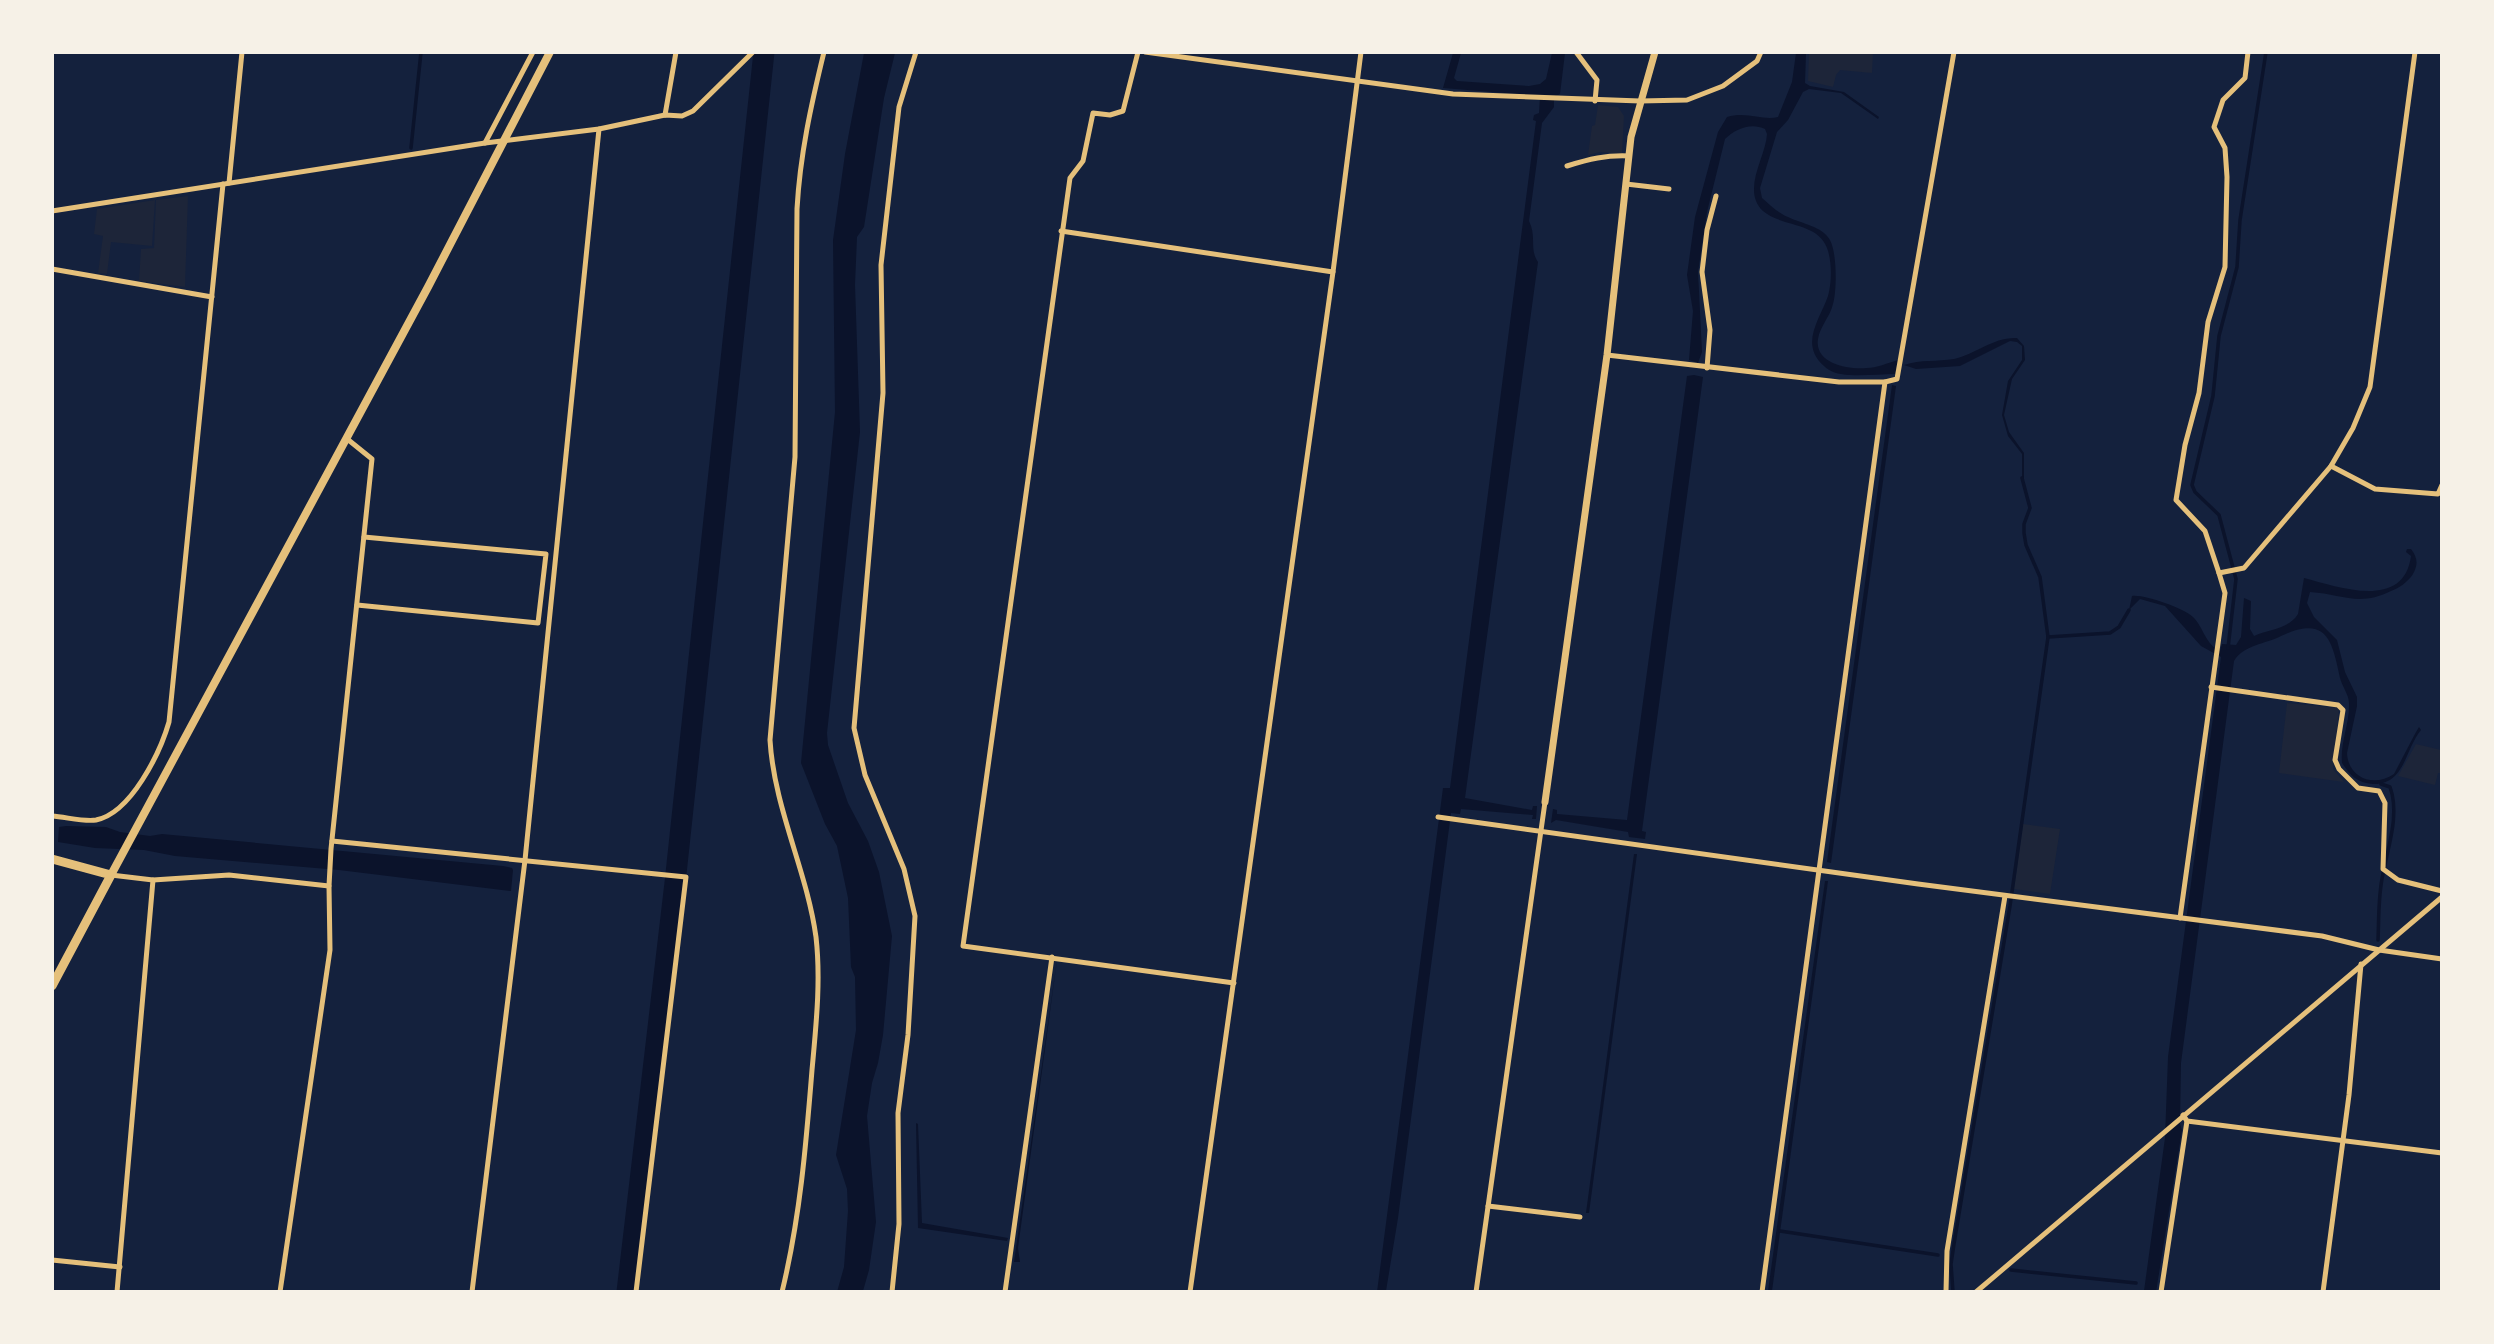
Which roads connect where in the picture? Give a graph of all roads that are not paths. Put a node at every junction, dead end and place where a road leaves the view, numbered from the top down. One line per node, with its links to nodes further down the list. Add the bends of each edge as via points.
1 (242, 52): 27 (street)
2 (533, 52): 24 (street)
3 (551, 52): 23 (main road)
4 (676, 52): 21 (street)
5 (753, 52): 21 (street, via 693,111 681,117)
6 (824, 52): 79 (street, via 799,170 795,457 770,740 810,908 817,976 803,1180)
7 (916, 52): 80 (street, via 899,107 880,265 883,393 854,728 865,775 904,869 915,916 898,1113 899,1224)
8 (1138, 52): 32 (street, via 1123,111 1093,113 1083,161 1070,178)
9 (1145, 52): 17 (street)
10 (1361, 52): 18 (street)
11 (1576, 52): 19 (street, via 1597,80)
12 (1655, 52): 20 (street)
13 (1761, 52): 20 (street, via 1757,61 1723,86 1687,100)
14 (1954, 52): 38 (street, via 1903,351 1897,379)
15 (2248, 52): 43 (street, via 2245,78 2222,100 2214,127 2225,148 2225,267 2208,322 2199,393 2176,500 2205,531)
16 (2415, 52): 40 (street, via 2370,387)
17 (1180, 55): 18 (street)
18 (1358, 80): 19 (street, via 1453,94); 34 (street)
19 (1595, 101): 20 (street)
20 (1640, 102): 25 (street)
21 (665, 115): 22 (street)
22 (600, 129): 23 (street); 52 (street)
23 (502, 142): 24 (street); 39 (main road)
24 (485, 143): 27 (street)
25 (1629, 156): 26 (street, via 1590,158); 28 (street)
26 (1567, 166)
27 (226, 183): 31 (street); 35 (street)
28 (1626, 184): 29 (street); 36 (street)
29 (1669, 189)
30 (1716, 196): 37 (street, via 1702,272 1710,330)
31 (52, 211)
32 (1061, 231): 34 (street); 62 (street, via 962,946)
33 (52, 269): 35 (street)
34 (1333, 272): 65 (street)
35 (212, 298): 47 (street, via 165,735 131,798 114,813 95,820)
36 (1607, 355): 37 (street); 46 (street)
37 (1705, 368): 38 (street, via 1839,382)
38 (1885, 382): 53 (street)
39 (346, 438): 42 (street, via 372,459); 54 (main road)
40 (2331, 466): 41 (street, via 2375,489 2438,494); 43 (street, via 2244,568)
41 (2441, 485)
42 (364, 537): 44 (street); 44 (street, via 546,554 538,623)
43 (2219, 573): 45 (street, via 2224,593)
44 (357, 605): 50 (street)
45 (2211, 687): 57 (street, via 2338,705 2343,710 2335,760 2339,769 2358,788 2379,791 2385,803 2383,869 2398,880); 60 (street)
46 (1545, 802): 49 (street)
47 (52, 816)
48 (1438, 817): 49 (street)
49 (1541, 832): 53 (street); 71 (street)
50 (332, 841): 52 (street); 56 (street)
51 (52, 859): 54 (main road)
52 (525, 860): 77 (street); 78 (street, via 686,877)
53 (1819, 871): 58 (street); 84 (street)
54 (111, 875): 55 (street); 66 (main road)
55 (153, 880): 56 (street, via 229,875); 74 (street)
56 (328, 886): 76 (street, via 330,950)
57 (2441, 891)
58 (2006, 896): 60 (street); 85 (street, via 1947,1251)
59 (2441, 897): 61 (street)
60 (2180, 918): 61 (street, via 2322,936)
61 (2379, 950): 63 (street); 64 (street)
62 (1052, 957): 65 (street); 81 (street)
63 (2441, 960)
64 (2361, 964): 67 (street); 69 (street)
65 (1234, 983): 82 (street)
66 (52, 986)
67 (2182, 1115): 68 (street); 86 (street)
68 (2187, 1121): 69 (street); 87 (street)
69 (2341, 1140): 70 (street); 88 (street)
70 (2441, 1153)
71 (1488, 1206): 72 (street); 83 (street)
72 (1580, 1217)
73 (52, 1260): 74 (street)
74 (120, 1267): 75 (street)
75 (117, 1292)
76 (280, 1292)
77 (472, 1292)
78 (636, 1292)
79 (782, 1292)
80 (892, 1292)
81 (1005, 1292)
82 (1190, 1292)
83 (1476, 1292)
84 (1762, 1292)
85 (1946, 1292)
86 (1976, 1292)
87 (2161, 1292)
88 (2323, 1292)

